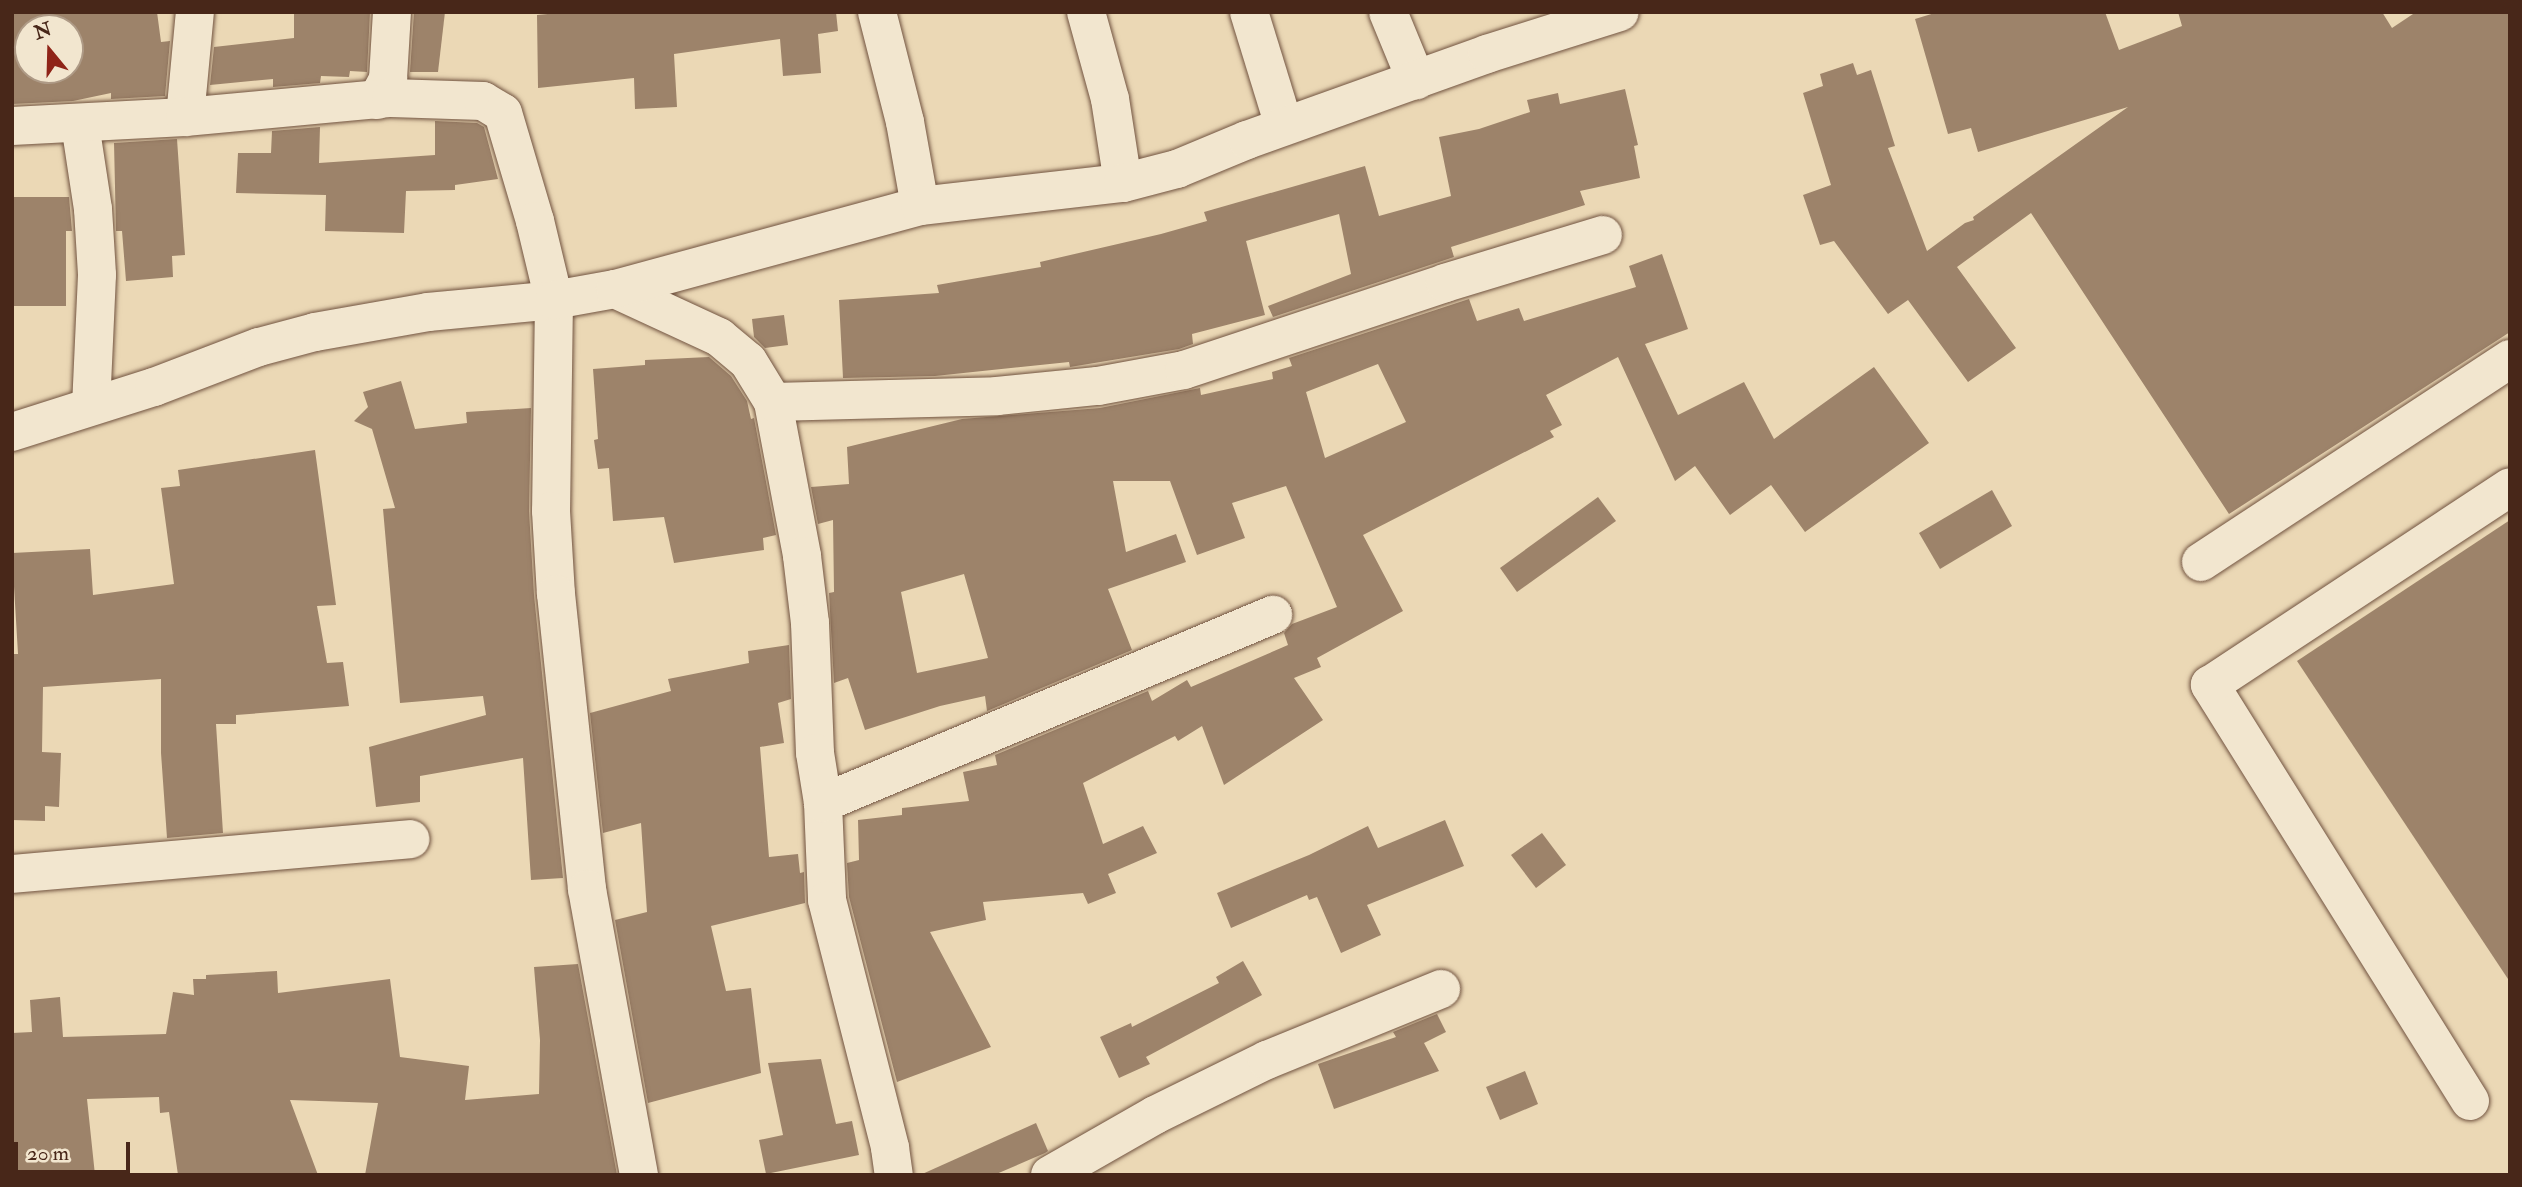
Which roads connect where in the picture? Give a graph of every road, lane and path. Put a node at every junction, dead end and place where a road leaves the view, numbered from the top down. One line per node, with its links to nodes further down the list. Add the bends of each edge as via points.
1 (195, 12): 11 (street)
2 (392, 12): 10 (street, via 388,79)
3 (877, 12): 16 (street, via 905,122)
4 (1086, 12): 15 (street, via 1110,99)
5 (1249, 12): 14 (street)
6 (1388, 12): 9 (street)
7 (1620, 12): 8 (street)
8 (1554, 24): 9 (street)
9 (1416, 80): 14 (street)
10 (377, 100): 11 (street); 19 (street, via 483,102 503,113)
11 (185, 117): 12 (street)
12 (80, 124): 13 (street); 22 (street, via 97,275)
13 (12, 126)
14 (1283, 126): 15 (street, via 1177,169)
15 (1123, 183): 16 (street)
16 (920, 206): 18 (street)
17 (1603, 235): 21 (street, via 1445,282 1184,370 1098,386 997,397)
18 (615, 289): 19 (street); 21 (street, via 719,337 748,361)
19 (554, 300): 22 (street, via 428,312 316,332 259,347); 32 (street, via 551,511 556,594 587,889)
20 (2510, 359): 25 (street)
21 (773, 402): 27 (street, via 802,556 810,623 815,753)
22 (91, 406): 23 (street)
23 (12, 432)
24 (2510, 486): 31 (street, via 2210,685)
25 (2201, 562)
26 (1273, 615): 27 (street)
27 (823, 803): 33 (street, via 827,900)
28 (410, 839): 29 (street)
29 (12, 874)
30 (1441, 989): 34 (street, via 1267,1060 1155,1115)
31 (2470, 1101)
32 (639, 1175)
33 (894, 1175)
34 (1050, 1175)

